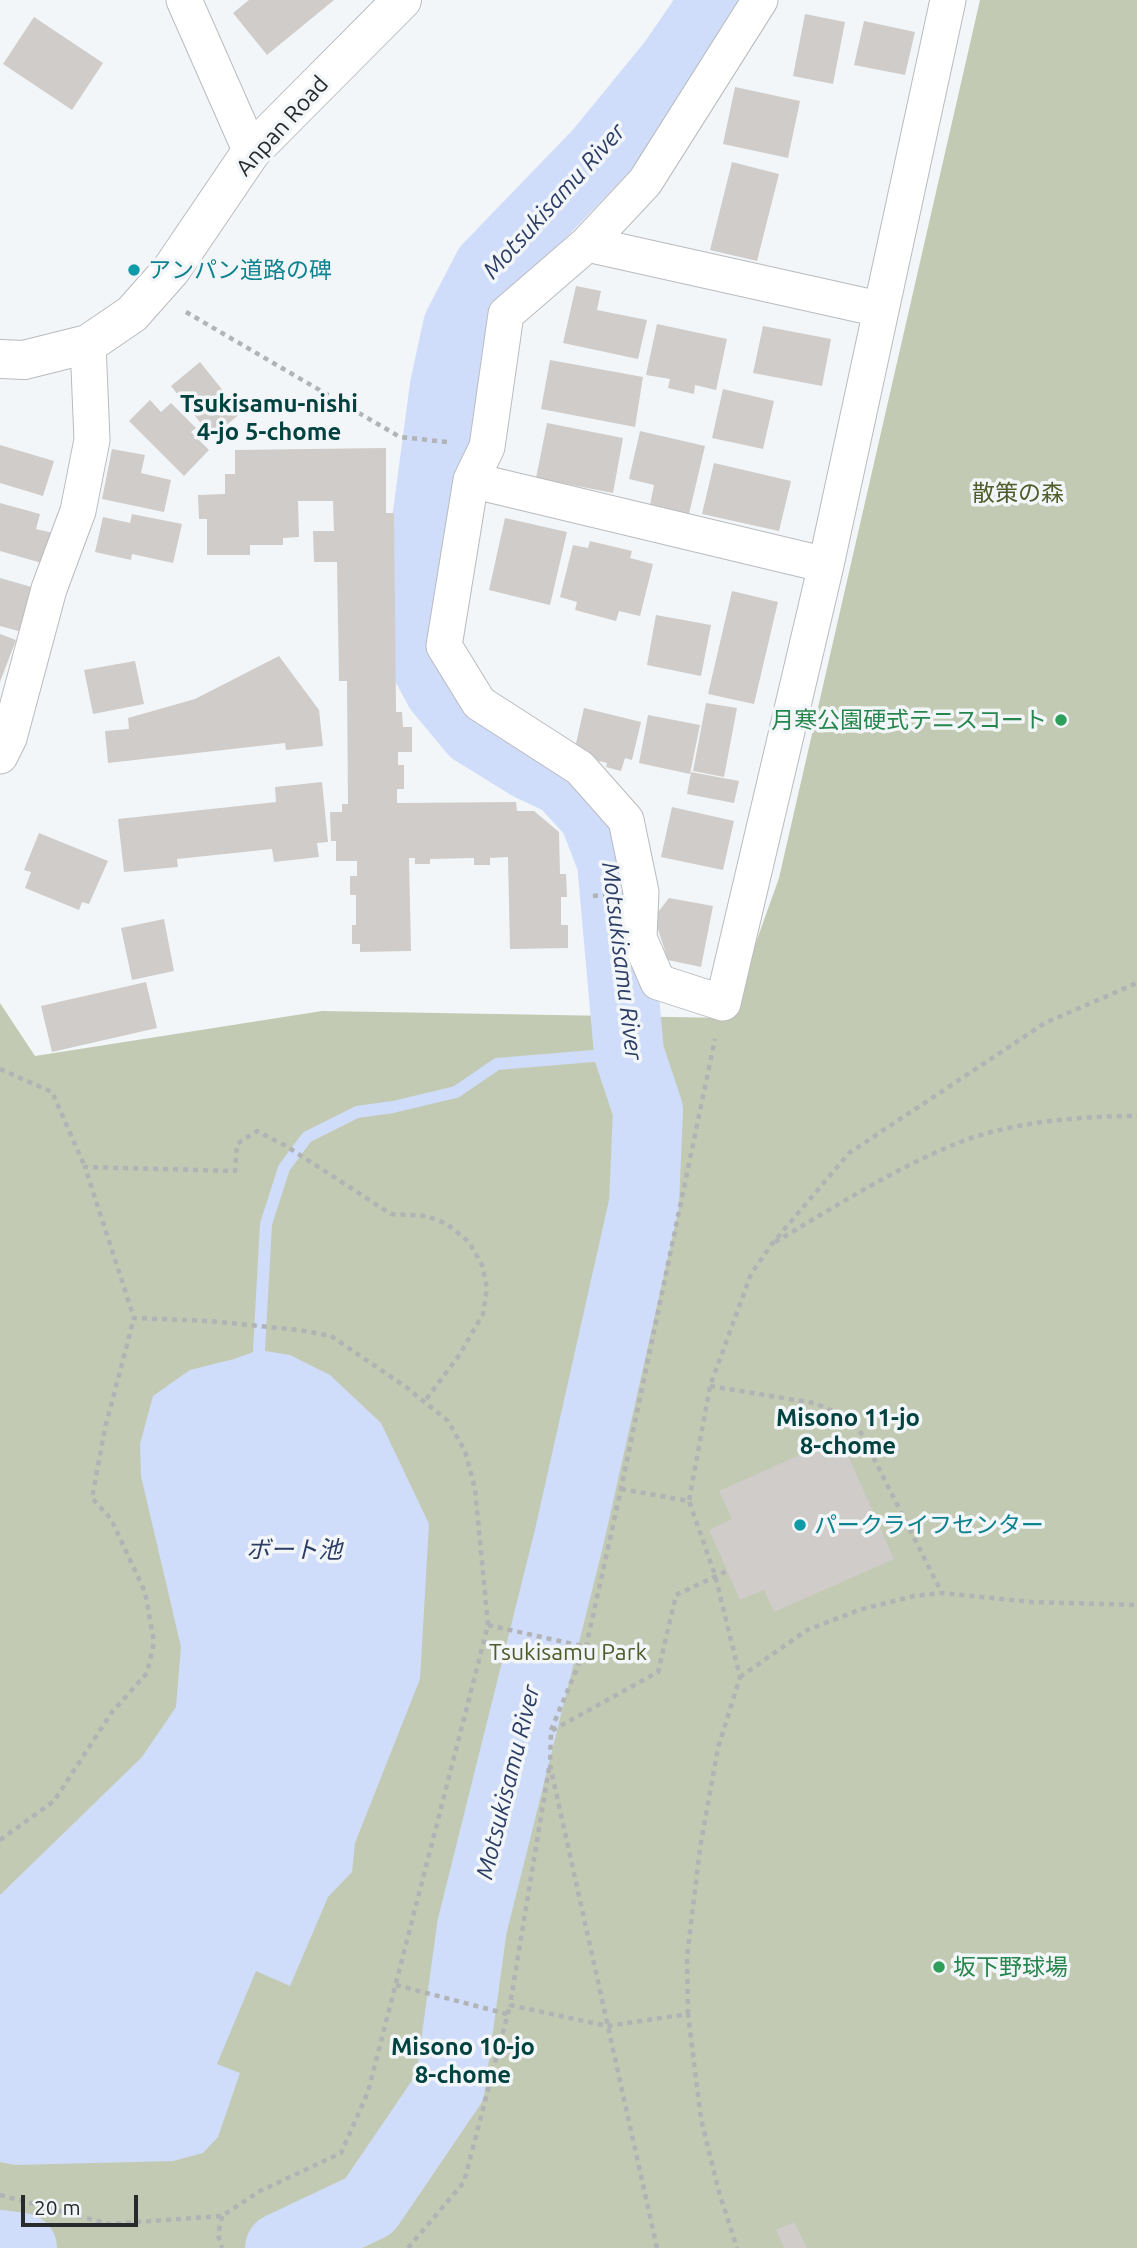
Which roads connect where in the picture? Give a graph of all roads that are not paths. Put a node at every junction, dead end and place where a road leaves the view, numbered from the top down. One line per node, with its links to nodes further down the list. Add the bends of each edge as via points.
1 (184, 0): 5 (street)
2 (402, 0): 5 (street, Anpan Road)
3 (760, 0): 6 (street, via 645,182)
4 (948, 0): 7 (street)
5 (251, 152): 8 (street, Anpan Road, via 153,293 132,314)
6 (587, 244): 7 (street); 10 (street, via 506,314 486,447)
7 (880, 309): 11 (street)
8 (88, 344): 9 (street, Anpan Road, via 24,360); 12 (street, via 92,440 78,511 49,589 9,738)
9 (0, 359)
10 (471, 480): 11 (street); 11 (street, via 444,646 479,703 580,768 626,820 641,892 639,938 658,982 723,1003)
11 (826, 565)
12 (0, 756)

